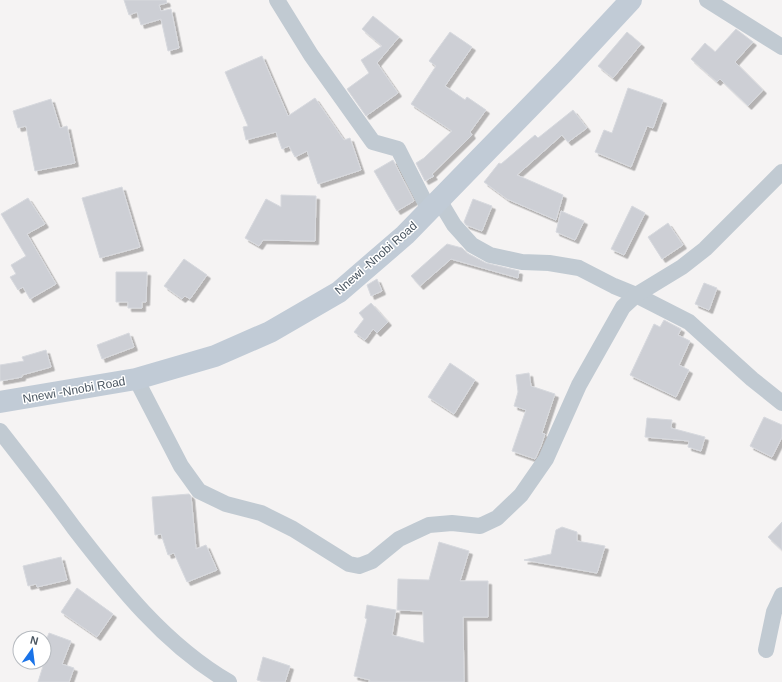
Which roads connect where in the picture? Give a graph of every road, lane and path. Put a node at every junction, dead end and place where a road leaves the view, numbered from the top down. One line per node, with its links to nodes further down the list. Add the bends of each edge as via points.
1 (277, 0): 6 (street, via 311,55 373,142 398,149)
2 (631, 0): 6 (main road, Nnewi -Nnobi Road)
3 (707, 0): 4 (street)
4 (782, 46)
5 (782, 172): 7 (street, via 705,250)
6 (434, 205): 7 (street, via 472,245 490,254 522,262 579,268); 8 (main road, Nnewi -Nnobi Road, via 405,235 339,292 270,332 215,356)
7 (636, 295): 8 (street, via 623,307 579,385 546,459 521,495 498,518 480,526 429,525 399,539 372,561 359,566 349,564 293,528 261,513 226,504 198,491 180,466); 10 (street, via 689,322)
8 (136, 379): 9 (main road, Nnewi -Nnobi Road)
9 (0, 402)
10 (782, 403)
11 (0, 431): 14 (street, via 115,581 172,640 216,675)
12 (782, 595): 13 (street, via 774,612)
13 (766, 650)
14 (229, 682)

